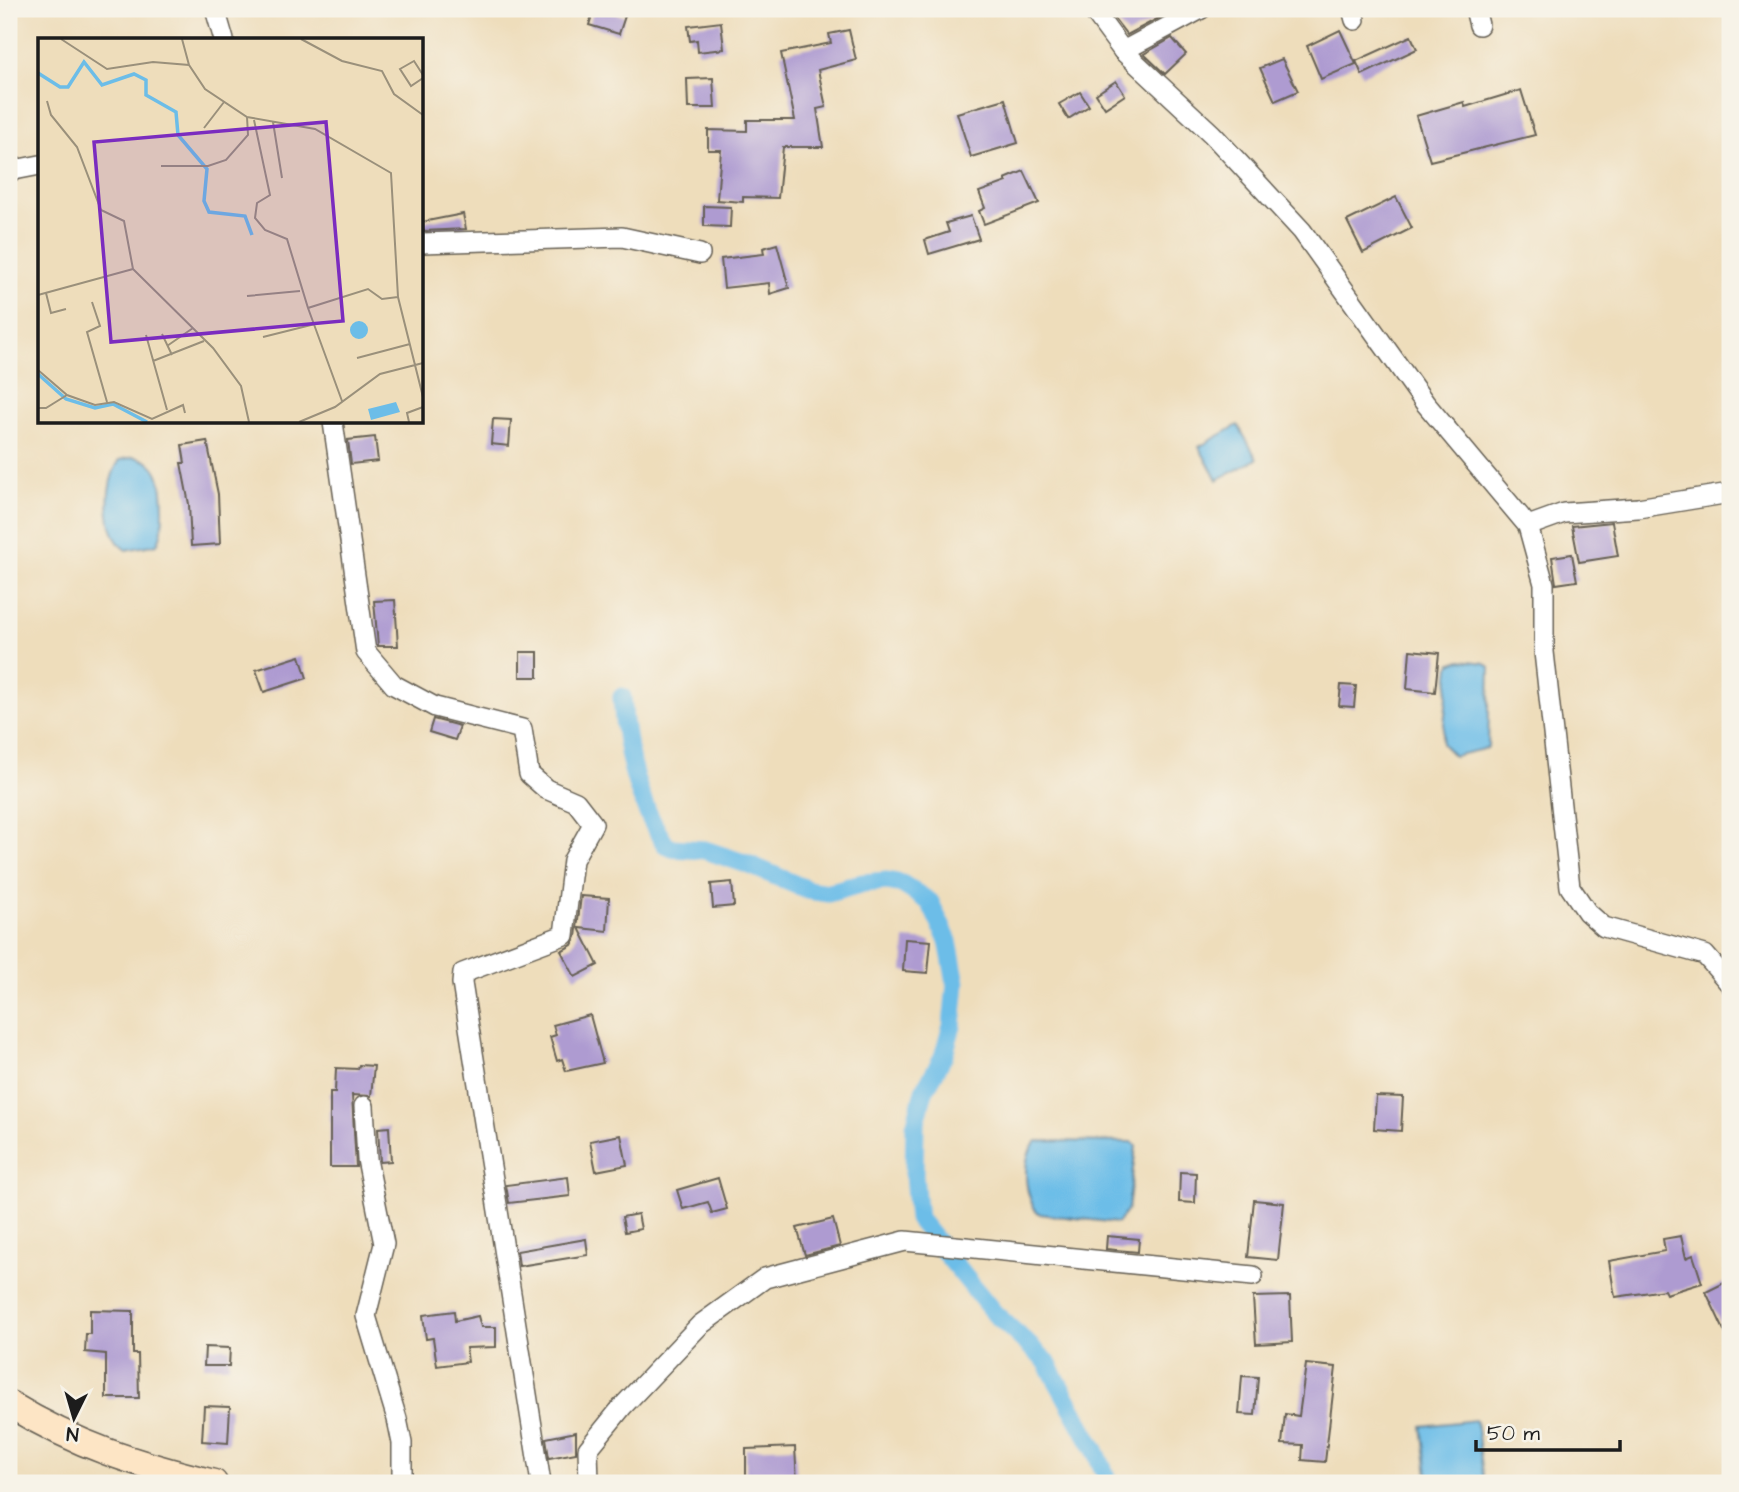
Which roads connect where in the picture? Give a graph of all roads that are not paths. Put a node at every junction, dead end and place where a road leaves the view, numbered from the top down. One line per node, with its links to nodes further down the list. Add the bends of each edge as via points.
1 (215, 9): 4 (street)
2 (1092, 9): 5 (street)
3 (1200, 9): 5 (street)
4 (223, 38)
5 (1123, 51): 12 (street, via 1212,134 1302,231 1425,403)
6 (38, 165): 7 (street)
7 (9, 171)
8 (424, 243): 9 (street, via 622,237)
9 (700, 254)
10 (333, 424): 19 (street, via 366,652 394,685 435,707 522,729 528,774 546,789 576,802 593,824 573,860 564,934 463,973 462,983)
11 (1730, 493): 12 (street, via 1638,508 1564,513)
12 (1528, 526): 13 (street, via 1545,584 1544,652 1570,887 1604,927 1705,955)
13 (1730, 984)
14 (364, 1106): 18 (street, via 367,1159 384,1244 366,1317 402,1443)
15 (1253, 1276): 20 (street, via 905,1241 765,1278 700,1325 622,1407 588,1449)
16 (9, 1404): 17 (main road, via 89,1448)
17 (214, 1483)
18 (402, 1483)
19 (541, 1483)
20 (589, 1483)

